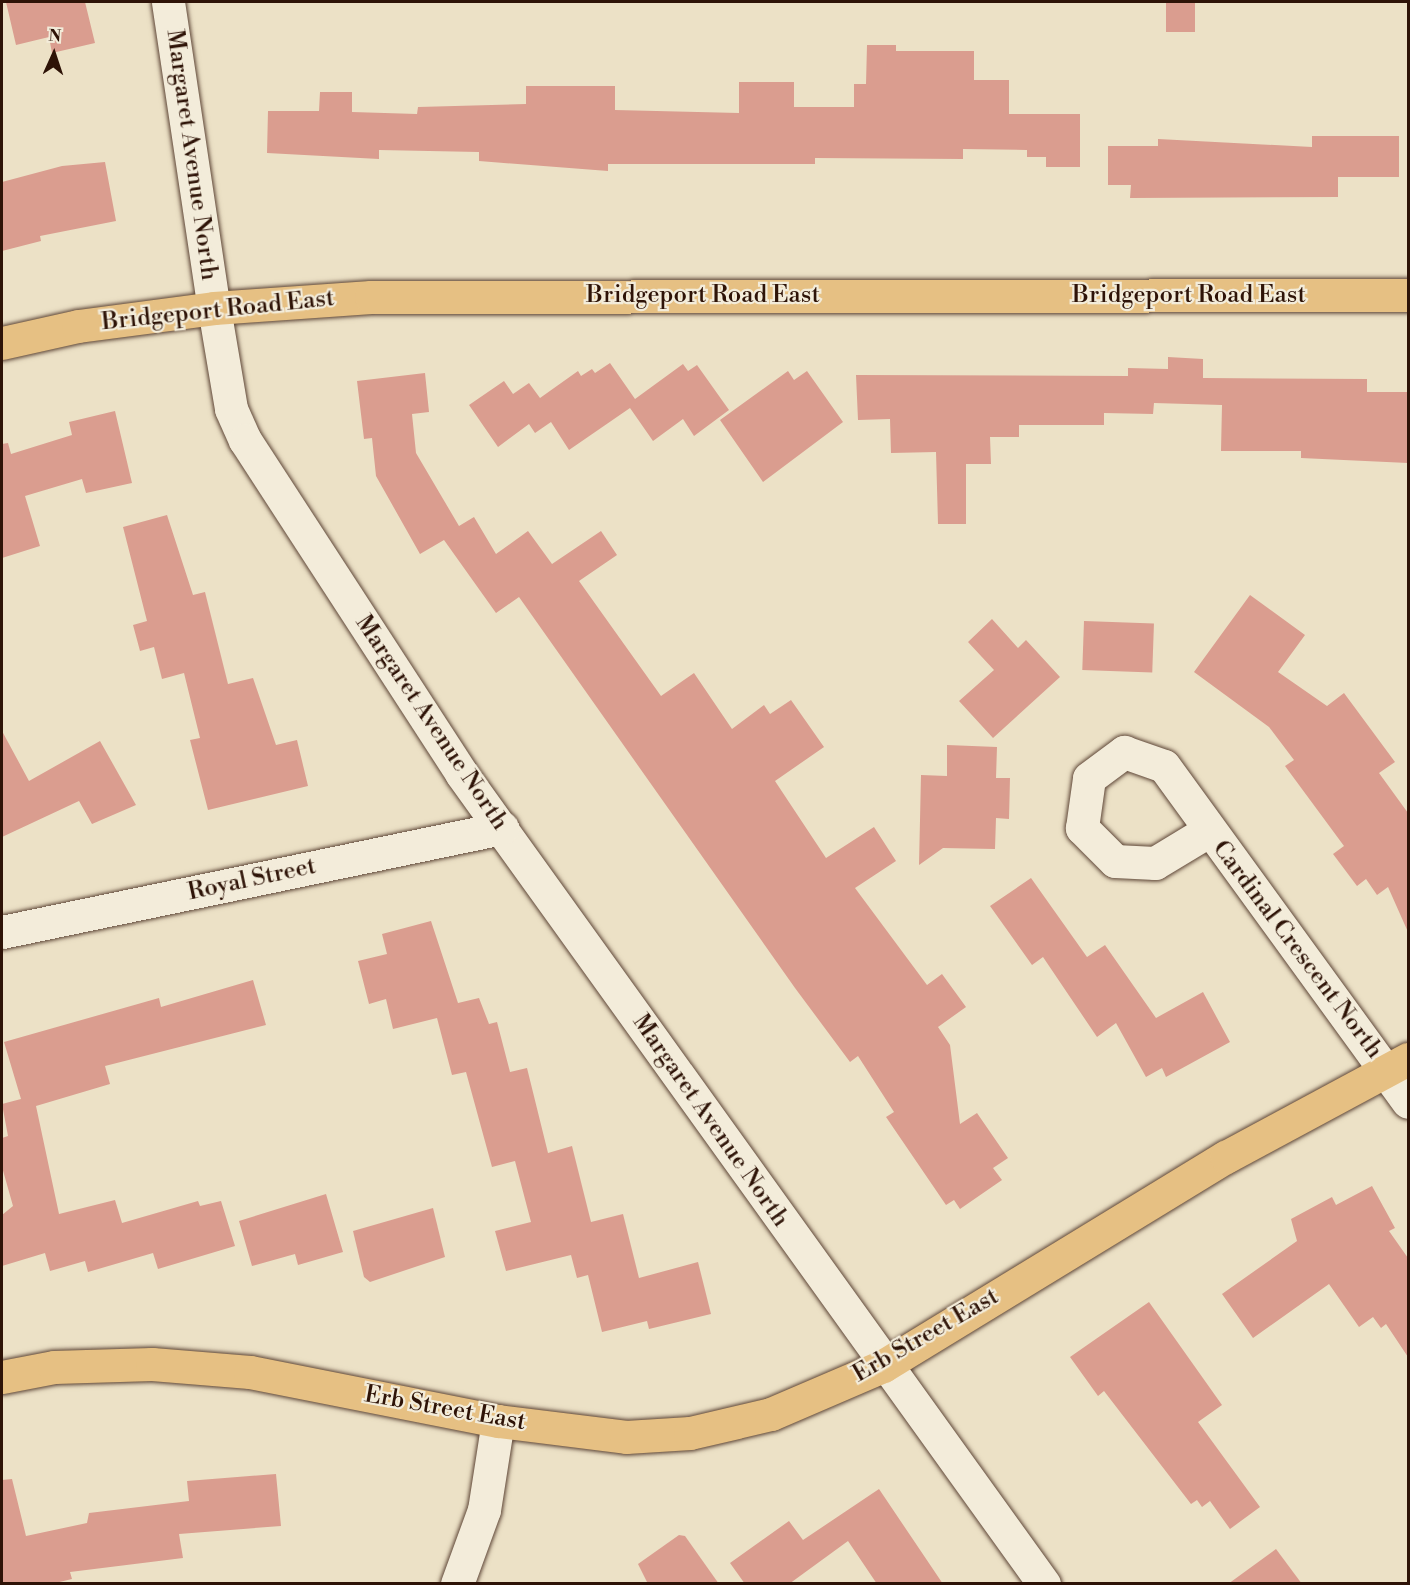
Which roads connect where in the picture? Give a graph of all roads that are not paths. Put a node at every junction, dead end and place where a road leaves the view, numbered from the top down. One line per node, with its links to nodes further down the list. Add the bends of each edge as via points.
1 (168, 2): 3 (street, Margaret Avenue North)
2 (1408, 296): 3 (main road, Bridgeport Road East, via 371,297)
3 (214, 308): 4 (main road, Bridgeport Road East, via 78,326); 5 (street, Margaret Avenue North, via 231,409 245,440)
4 (2, 343)
5 (502, 828): 7 (street, Royal Street); 10 (street, Margaret Avenue North)
6 (1208, 831): 8 (street, Cardinal Crescent North)
7 (2, 932)
8 (1397, 1065): 9 (street, Cardinal Crescent North); 10 (main road, Erb Street East, via 1226,1157)
9 (1408, 1102)
10 (883, 1366): 12 (main road, Erb Street East, via 771,1414 690,1433 626,1437); 14 (street, Margaret Avenue North)
11 (2, 1377): 12 (main road, Erb Street East, via 54,1367 152,1364 250,1372)
12 (498, 1421): 13 (street, via 486,1502)
13 (458, 1584)
14 (1044, 1584)

